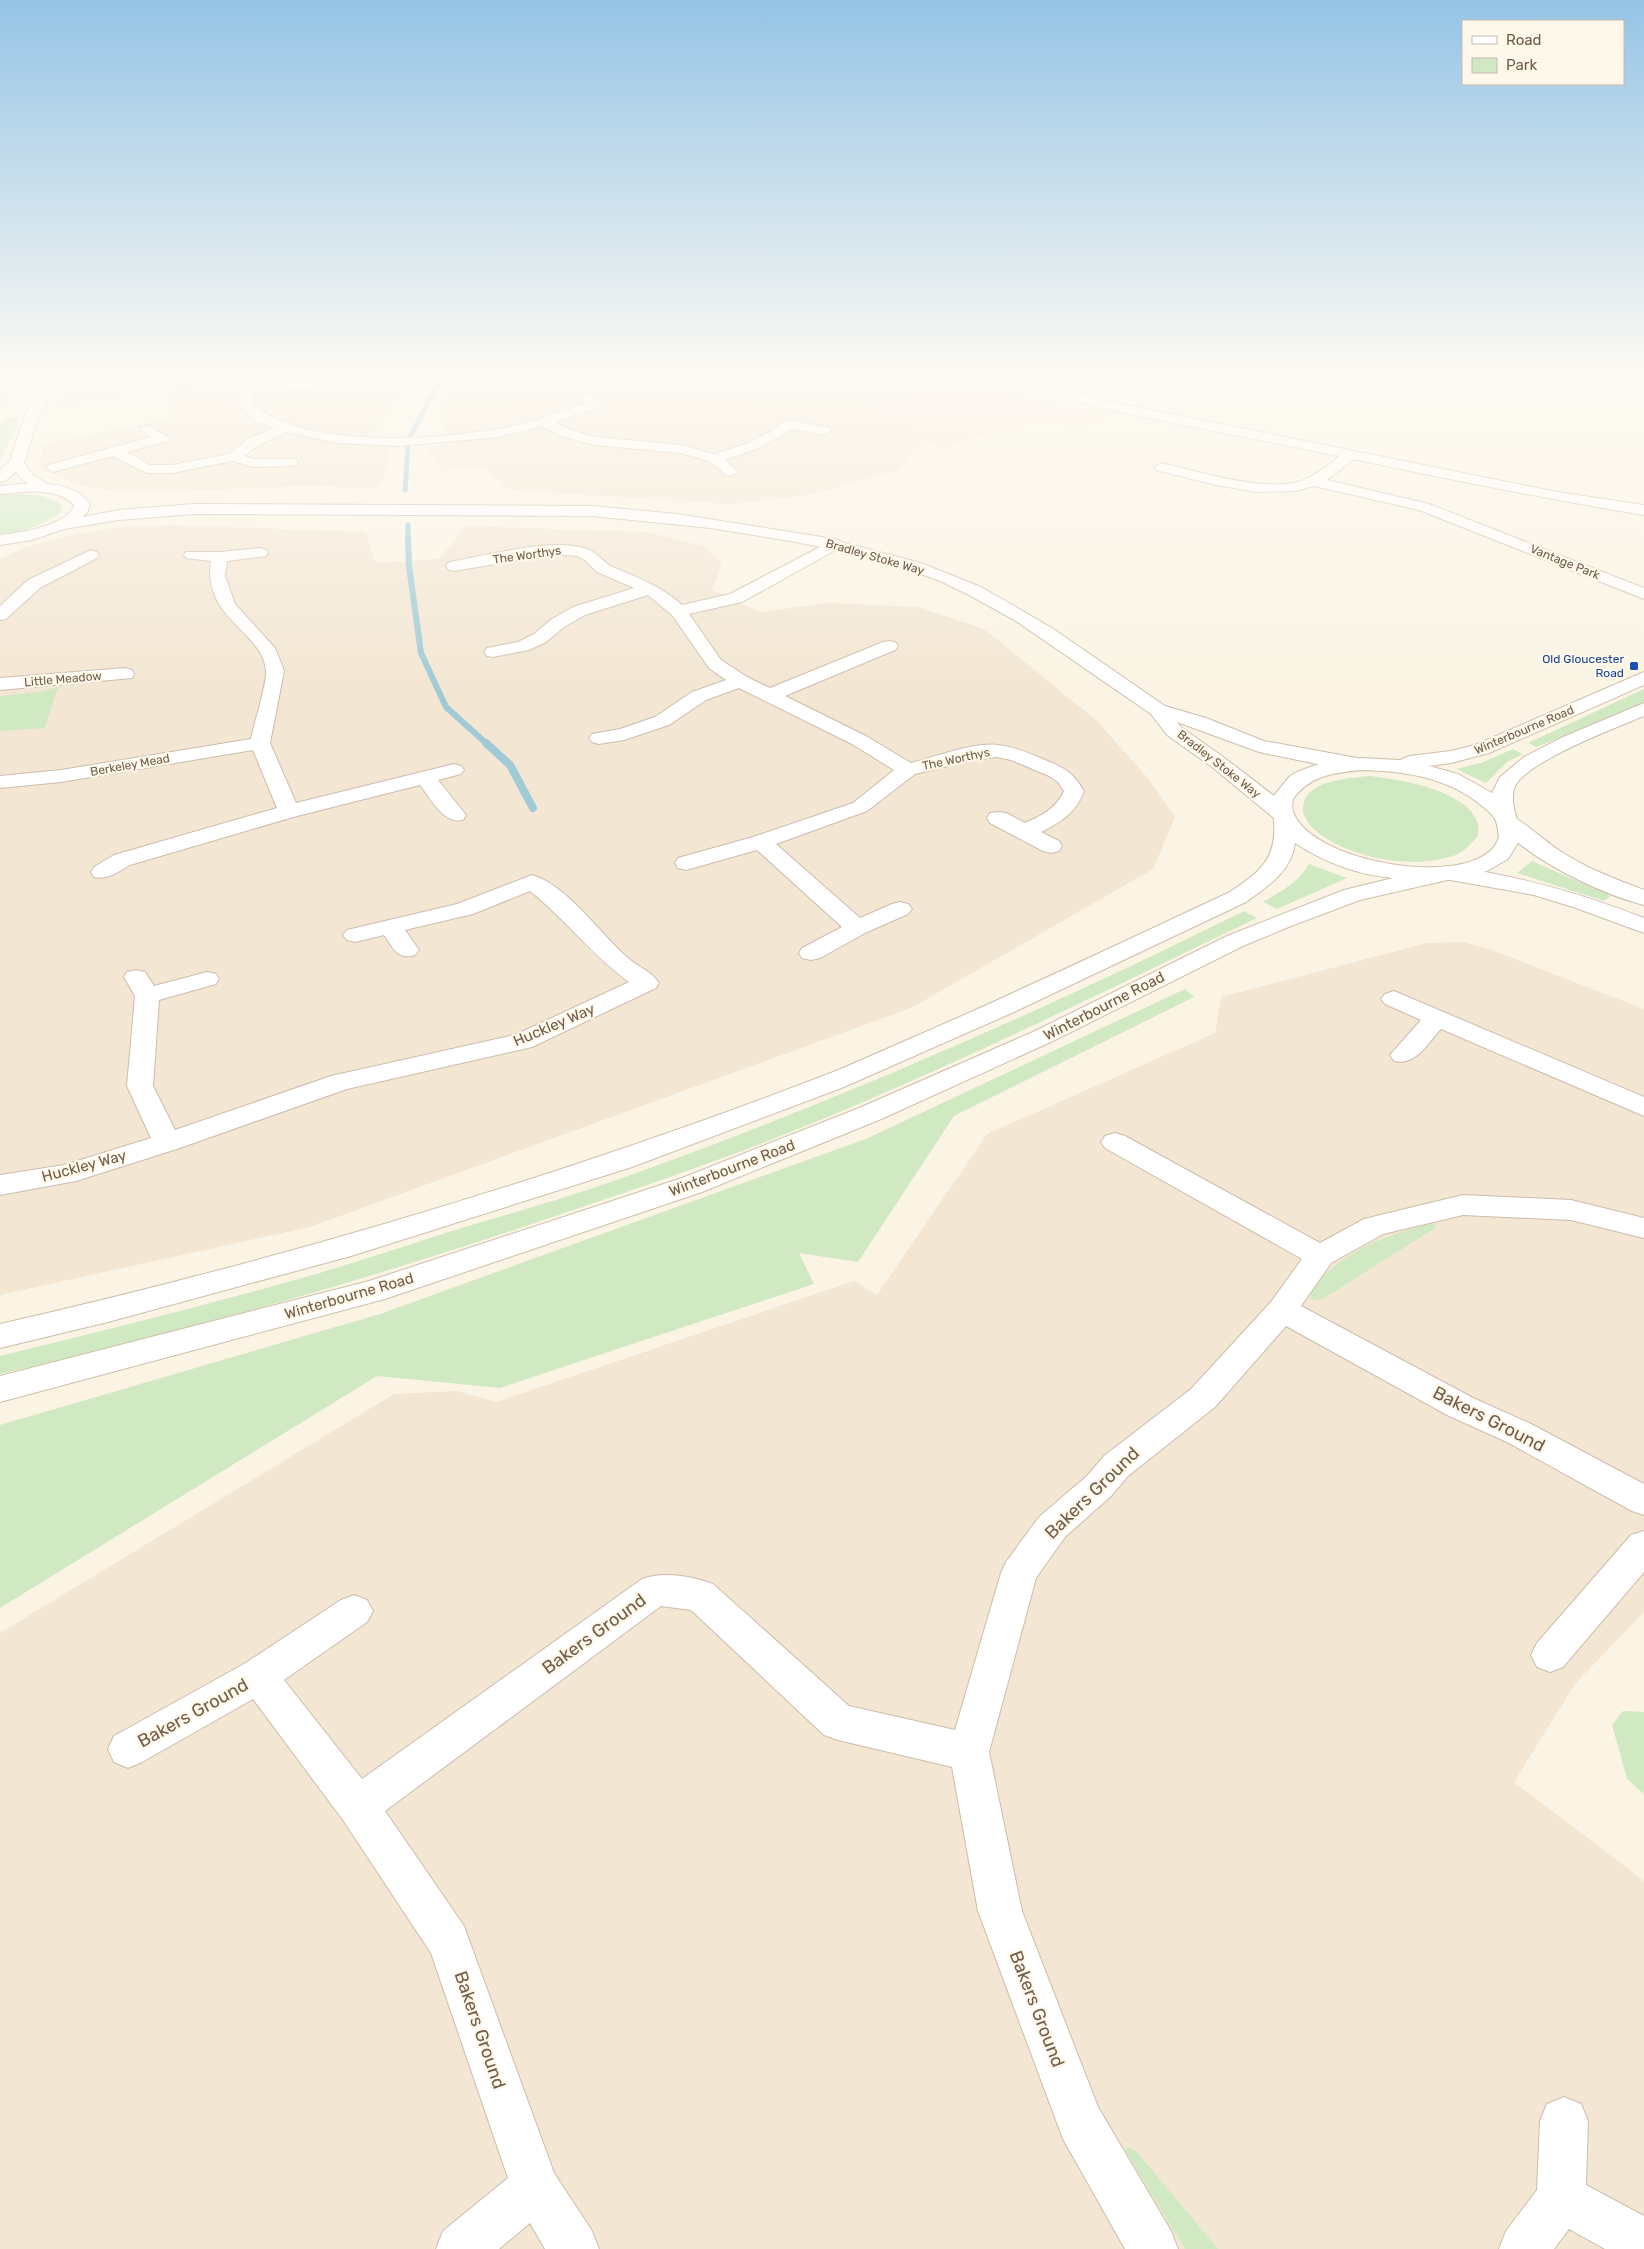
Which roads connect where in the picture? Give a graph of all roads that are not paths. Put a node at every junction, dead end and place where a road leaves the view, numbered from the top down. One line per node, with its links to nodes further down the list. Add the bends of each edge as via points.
1 (34, 481): 5 (street)
2 (1226, 481): 4 (street, Vantage Park, via 1271,487)
3 (1481, 481): 9 (street)
4 (1312, 482): 21 (street, Vantage Park, via 1424,507)
5 (49, 489): 6 (street); 7 (street, Bradley Stoke Way)
6 (0, 490)
7 (70, 494): 8 (street, Bradley Stoke Way); 10 (street, via 82,504 80,511)
8 (194, 509): 10 (street, Bradley Stoke Way, via 119,515); 13 (street, Bradley Stoke Way, via 640,513)
9 (1644, 510)
10 (61, 525): 11 (street)
11 (25, 536): 12 (street); 14 (street)
12 (0, 540)
13 (835, 544): 22 (street, via 736,598); 34 (street, Bradley Stoke Way, via 929,572 974,591 1018,615)
14 (0, 545)
15 (260, 552): 18 (street)
16 (91, 554): 23 (street, via 34,584)
17 (192, 555): 18 (street)
18 (220, 557): 36 (street, via 217,576 227,606 269,652 275,671)
19 (454, 566): 20 (street, The Worthys, via 564,549 581,552 603,569)
20 (650, 589): 22 (street, The Worthys); 26 (street, via 579,610 540,638 523,646)
21 (1644, 594)
22 (678, 611): 30 (street, The Worthys, via 715,664)
23 (0, 615)
24 (849, 646): 27 (street)
25 (889, 646): 27 (street)
26 (493, 652)
27 (868, 655): 32 (street)
28 (125, 674): 31 (street, Little Meadow)
29 (1644, 678): 37 (street, Winterbourne Road, via 1469,754 1428,761)
30 (740, 681): 32 (street, The Worthys); 35 (street, via 699,696 662,721 624,734)
31 (0, 684)
32 (768, 696): 39 (street, The Worthys, via 859,740)
33 (1644, 709): 45 (street, Winterbourne Road, via 1526,763 1503,788)
34 (1158, 710): 37 (street, Bradley Stoke Way, via 1259,746); 44 (street, Bradley Stoke Way, via 1174,730)
35 (599, 738)
36 (260, 743): 41 (street, Berkeley Mead, via 61,776); 42 (street)
37 (1364, 764): 44 (street, via 1332,767 1296,781 1282,799); 45 (street, via 1401,766 1434,773 1463,784 1488,799)
38 (454, 770): 40 (street)
39 (908, 770): 47 (street, The Worthys, via 997,751 1018,756 1066,778 1074,791 1071,804 1062,813); 48 (street, The Worthys, via 860,807)
40 (425, 777): 42 (street); 43 (street)
41 (0, 782)
42 (289, 811): 50 (street)
43 (455, 815)
44 (1284, 817): 52 (street, Bradley Stoke Way, via 1310,844 1343,860 1390,872); 72 (street, via 1287,837 1279,862 1238,897 1005,1007 835,1081 622,1160 351,1246 108,1311)
45 (1505, 817): 52 (street, Winterbourne Road, via 1510,838 1500,854 1478,866); 53 (street, via 1520,834 1557,858 1596,879)
46 (998, 818): 47 (street)
47 (1024, 832): 49 (street)
48 (761, 842): 51 (street, The Worthys); 57 (street)
49 (1051, 846)
50 (110, 861)
51 (686, 863)
52 (1442, 874): 55 (street, via 1489,878 1544,890); 73 (street, Winterbourne Road, via 1352,896 1259,931 1018,1048 869,1114 692,1185 374,1291)
53 (1644, 898)
54 (900, 909): 57 (street)
55 (1644, 926)
56 (390, 927): 58 (street, Huckley Way); 59 (street); 67 (street, Huckley Way, via 465,909 532,882 561,904 620,964 647,983 523,1041 340,1082)
57 (856, 928): 60 (street)
58 (355, 935)
59 (407, 950)
60 (811, 953)
61 (207, 979): 67 (street, via 141,986 140,1086)
62 (1394, 999): 63 (street)
63 (1437, 1018): 64 (street); 65 (street)
64 (1403, 1054)
65 (1644, 1107)
66 (1115, 1142): 70 (street)
67 (167, 1143): 68 (street, Huckley Way, via 66,1174)
68 (0, 1185)
69 (1644, 1228): 70 (street, Bakers Ground, via 1571,1210 1463,1205 1374,1226)
70 (1320, 1256): 71 (street, Bakers Ground)
71 (1282, 1310): 74 (street, Bakers Ground); 80 (street, Bakers Ground, via 1203,1398 1116,1466 1099,1486 1052,1527 1019,1573)
72 (0, 1336)
73 (0, 1389)
74 (1644, 1501)
75 (1644, 1546): 77 (street)
76 (354, 1611): 78 (street, Bakers Ground)
77 (1550, 1656)
78 (258, 1676): 79 (street, Bakers Ground); 81 (street, Bakers Ground)
79 (128, 1749)
80 (969, 1752): 81 (street, Bakers Ground, via 838,1722 700,1595 655,1590); 88 (street, Bakers Ground, via 1000,1911 1080,2122)
81 (358, 1806): 83 (street, Bakers Ground, via 449,1941)
82 (1564, 2121): 84 (street)
83 (535, 2187): 86 (street); 87 (street, Bakers Ground)
84 (1561, 2198): 85 (street); 89 (street)
85 (1644, 2243)
86 (461, 2249)
87 (574, 2249)
88 (1153, 2249)
89 (1524, 2249)

